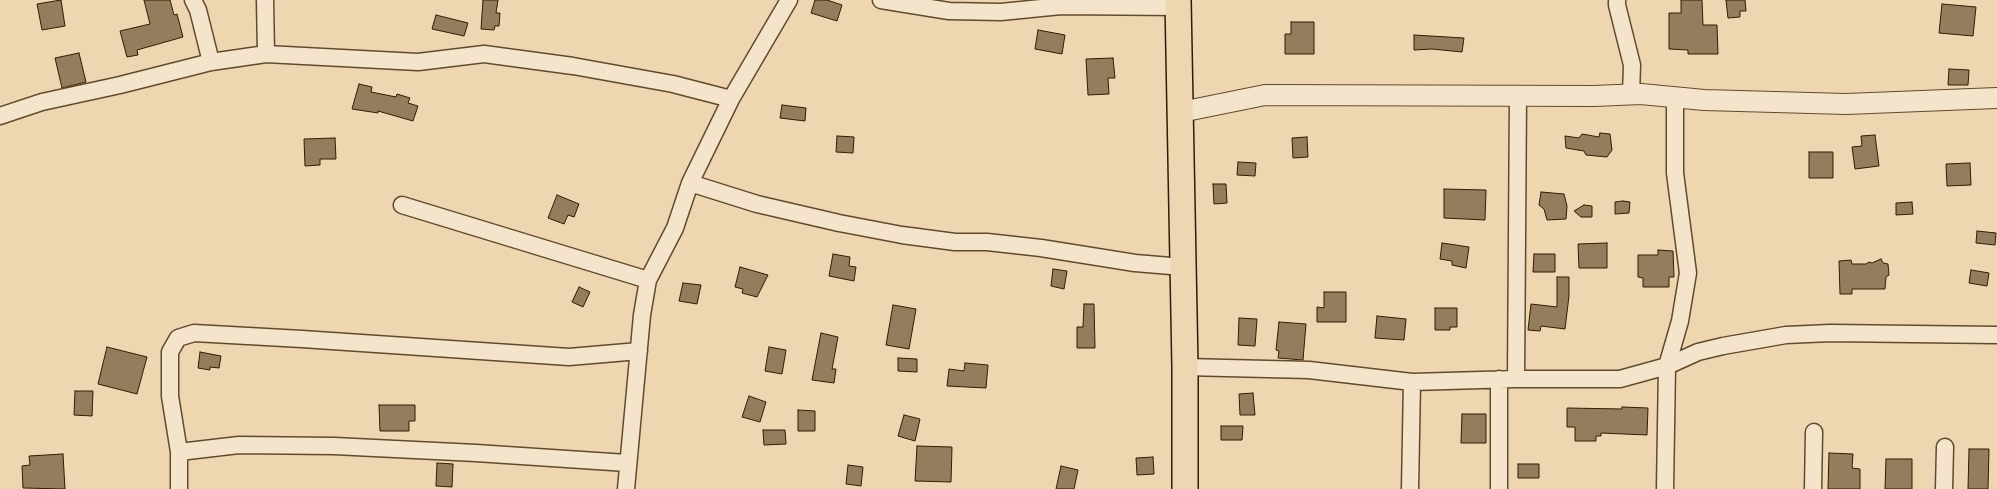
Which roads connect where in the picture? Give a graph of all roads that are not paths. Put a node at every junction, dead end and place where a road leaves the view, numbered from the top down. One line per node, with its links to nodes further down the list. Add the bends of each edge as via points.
1 (193, 0): 8 (street)
2 (265, 0): 7 (street)
3 (789, 0): 12 (street)
4 (881, 0): 6 (street, via 949,10 1001,12 1061,6)
5 (1617, 0): 9 (street, via 1632,65)
6 (1179, 3): 14 (main road)
7 (266, 54): 8 (street); 12 (street, via 418,62 484,54 573,66)
8 (211, 62): 15 (street, via 42,102)
9 (1630, 94): 10 (street); 11 (street)
10 (1518, 95): 14 (street, via 1264,95); 24 (street)
11 (1675, 97): 13 (street, via 1846,104); 22 (street, via 1675,173 1688,273 1680,321)
12 (731, 98): 16 (street)
13 (1997, 98)
14 (1181, 112): 18 (main road)
15 (0, 116)
16 (690, 184): 18 (street, via 775,208 902,235 1041,248); 19 (street, via 676,228)
17 (402, 205): 19 (street)
18 (1183, 267): 23 (main road)
19 (648, 280): 21 (street)
20 (1997, 335): 22 (street, via 1786,335 1698,352)
21 (639, 351): 29 (street, via 569,357 194,333 178,338 170,352 170,396); 30 (street)
22 (1667, 366): 24 (street, via 1620,379); 36 (street)
23 (1185, 367): 26 (street, via 1309,370); 33 (main road)
24 (1516, 378): 25 (street)
25 (1499, 379): 26 (street); 35 (street)
26 (1412, 382): 34 (street)
27 (1814, 432): 37 (street)
28 (1945, 447): 38 (street)
29 (179, 452): 30 (street, via 239,444 324,446); 31 (street)
30 (627, 463): 32 (street)
31 (179, 489)
32 (626, 489)
33 (1185, 489)
34 (1410, 489)
35 (1499, 489)
36 (1665, 489)
37 (1813, 489)
38 (1944, 489)

